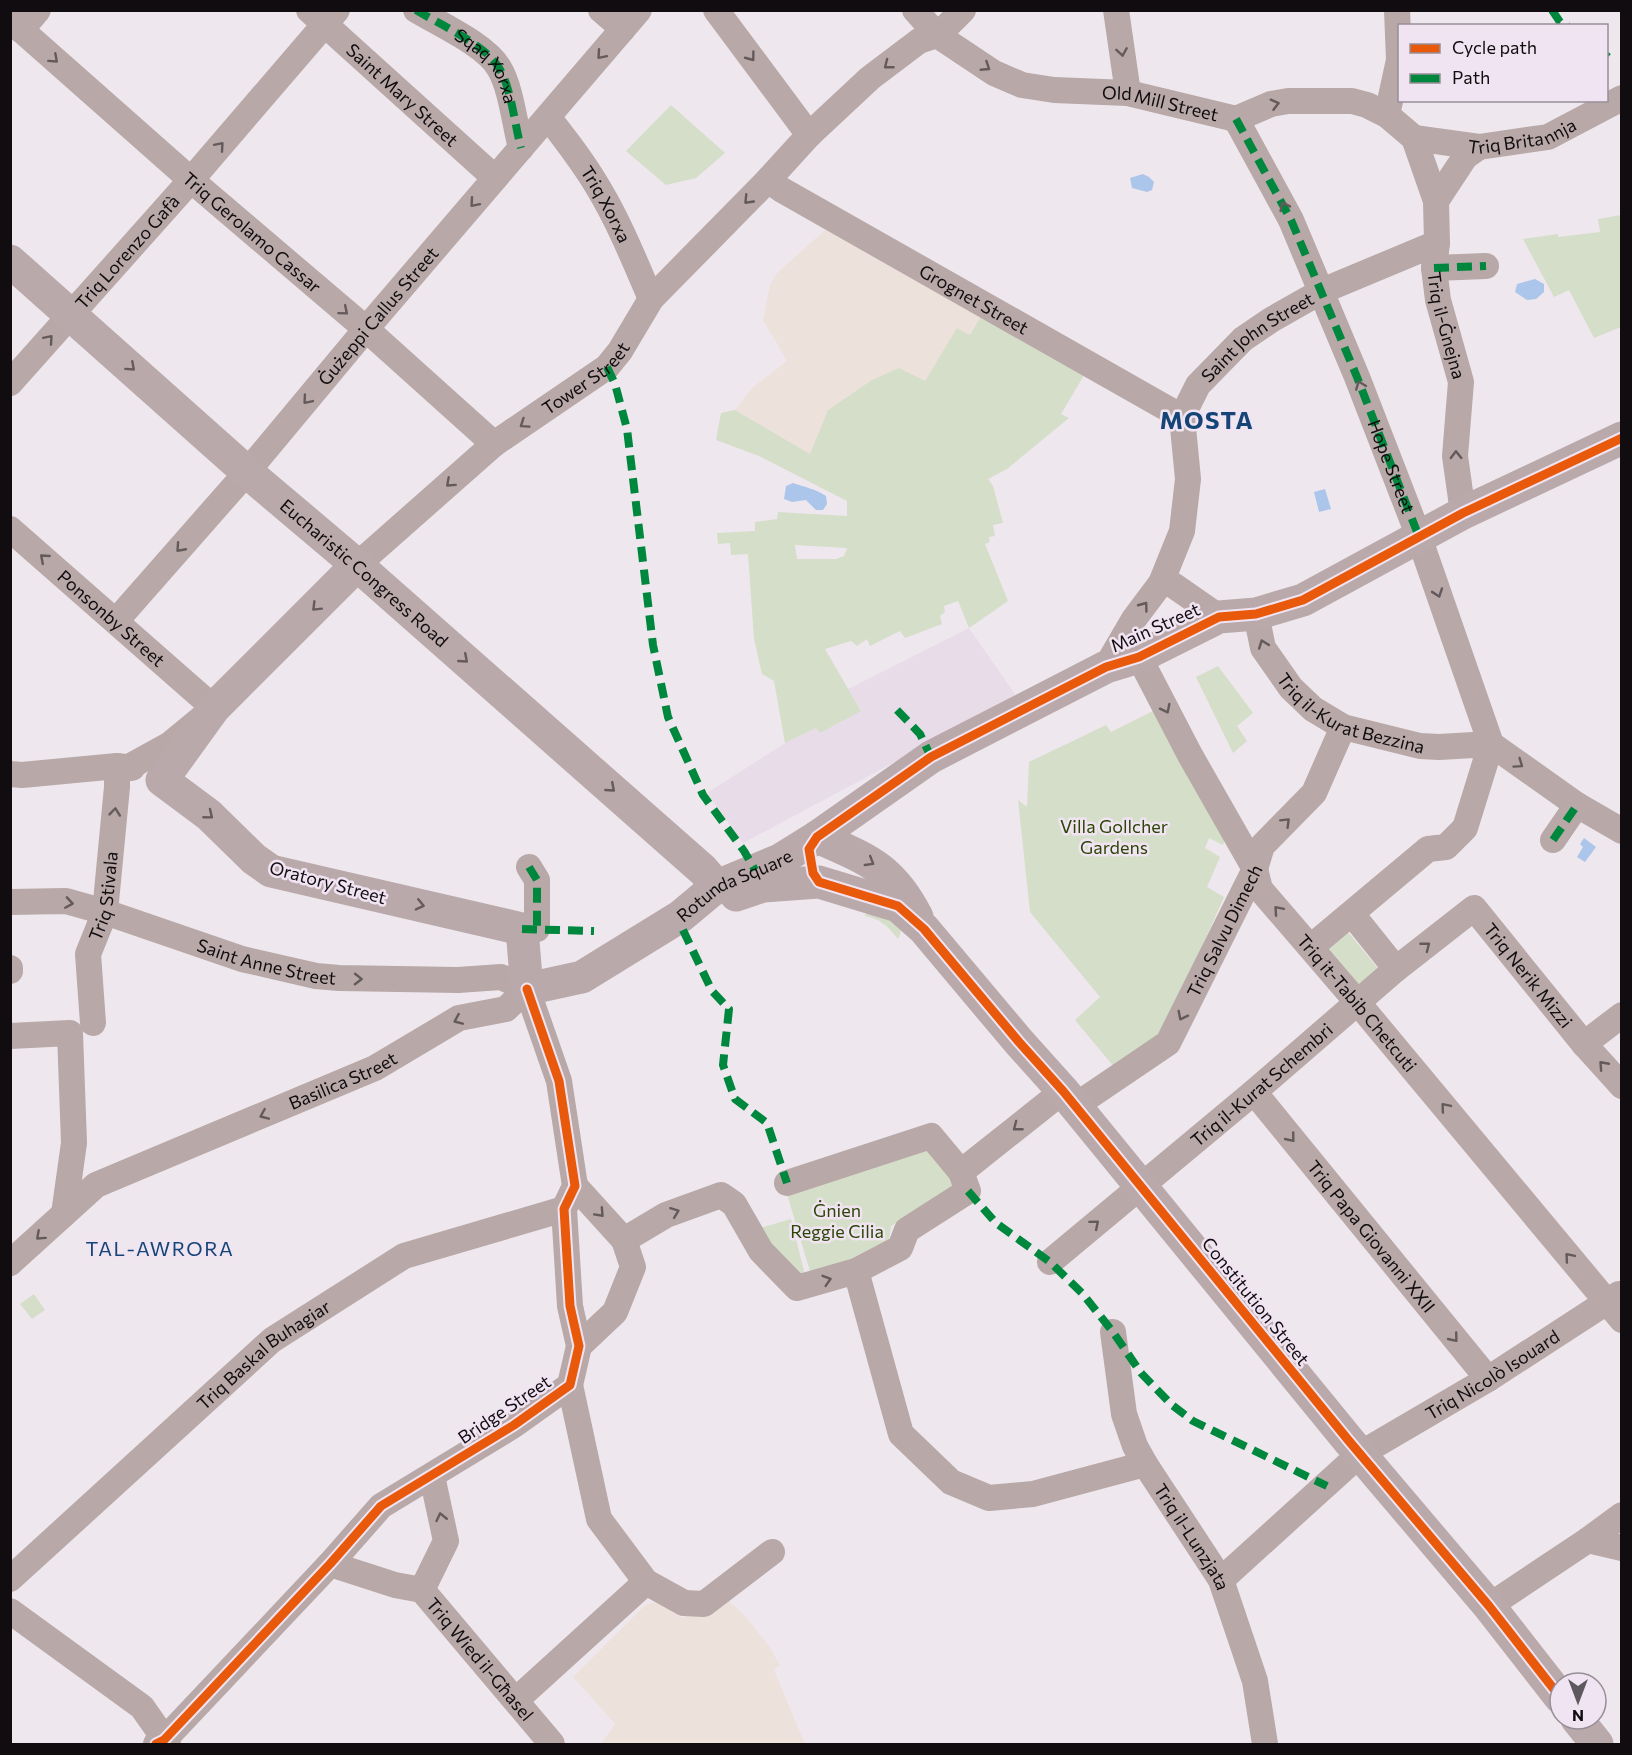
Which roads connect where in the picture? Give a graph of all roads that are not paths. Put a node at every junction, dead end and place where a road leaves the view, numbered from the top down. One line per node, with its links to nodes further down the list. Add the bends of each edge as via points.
1 (38, 10): 11 (street)
2 (416, 10): 22 (street, Sqaq Xorxa, via 480,48 500,68)
3 (602, 10): 9 (street)
4 (717, 10): 19 (street, one-way to 19)
5 (915, 10): 10 (street, Old Mill Street)
6 (1116, 10): 14 (street, one-way to 14)
7 (1396, 10): 12 (street)
8 (324, 15): 23 (street, Saint Mary Street); 24 (street, Triq Lorenzo Gafà, one-way to 8)
9 (631, 20): 17 (street, Ġużeppi Callus Street, one-way to 17)
10 (948, 24): 14 (street, Old Mill Street, one-way to 14, via 994,73 1022,85); 19 (street, Tower Street, one-way to 19, via 919,40 870,78)
11 (16, 25): 24 (street, Triq Gerolamo Cassar, one-way to 24)
12 (1398, 43)
13 (1398, 65): 16 (street)
14 (1128, 93): 18 (street, Old Mill Street)
15 (1622, 98): 21 (street, Triq Britannja, via 1548,137)
16 (1387, 115): 18 (street, Old Mill Street, one-way to 16, via 1271,104 1288,101 1352,101); 20 (street, Old Mill Street)
17 (548, 117): 22 (street, Ġużeppi Callus Street); 31 (street, Triq Xorxa, via 600,190)
18 (1236, 120): 30 (street, Hope Street, one-way to 18, via 1280,197)
19 (809, 135): 25 (street, Tower Street)
20 (1414, 138): 21 (street, Triq Britannja); 26 (street, Triq il-Ġnejna)
21 (1479, 147): 26 (street, via 1465,157)
22 (521, 148): 23 (street, Ġużeppi Callus Street)
23 (495, 178): 33 (street, Ġużeppi Callus Street, one-way to 33)
24 (191, 180): 32 (street, Triq Lorenzo Gafà); 33 (street, Triq Gerolamo Cassar, one-way to 33)
25 (768, 180): 31 (street, Tower Street, one-way to 31); 35 (street, Grognet Street)
26 (1436, 201): 27 (street, Triq il-Ġnejna)
27 (1436, 255): 29 (street); 30 (street, Saint John Street); 39 (street, Triq il-Ġnejna, one-way to 27, via 1455,456 1461,382 1438,300)
28 (10, 261): 32 (main road, Eucharistic Congress Road)
29 (1486, 266)
30 (1322, 291): 35 (street, Saint John Street, via 1243,339 1198,386); 41 (street, Hope Street, one-way to 30)
31 (651, 298): 37 (street, Tower Street, one-way to 37, via 607,367)
32 (71, 314): 34 (street, Triq Lorenzo Gafà, one-way to 32); 38 (main road, Eucharistic Congress Road, one-way to 38)
33 (366, 329): 37 (street, Triq Gerolamo Cassar); 38 (street, Ġużeppi Callus Street, one-way to 38)
34 (10, 383)
35 (1182, 417): 43 (street, via 1188,479 1182,531)
36 (1622, 438): 39 (main road, Main Street)
37 (494, 444): 42 (street, Tower Street, one-way to 42)
38 (247, 472): 42 (main road, Eucharistic Congress Road); 46 (street, Ġużeppi Callus Street, one-way to 46)
39 (1463, 513): 41 (main road, Main Street)
40 (10, 529): 46 (street, Ponsonby Street, one-way to 40)
41 (1419, 537): 44 (main road, Main Street, via 1303,600); 51 (street, Hope Street, one-way to 51)
42 (357, 565): 49 (main road, Tower Street, one-way to 49); 62 (main road, Eucharistic Congress Road, one-way to 62)
43 (1161, 583): 45 (street, Main Street, via 1173,585); 48 (street, one-way to 43)
44 (1256, 614): 45 (main road, Main Street); 50 (street, Triq il-Kurat Bezzina, one-way to 44, via 1313,709 1291,688 1263,648)
45 (1219, 617): 47 (main road, Main Street)
46 (116, 621): 49 (street, Ponsonby Street)
47 (1139, 657): 48 (main road, Main Street); 60 (street, Triq it-Tabib Chetcuti, one-way to 60)
48 (1106, 667): 57 (main road, Main Street, via 931,757)
49 (214, 708): 52 (street, Tower Street, via 169,745); 54 (main road, Tower Street)
50 (1343, 727): 51 (street, Triq il-Kurat Bezzina, via 1420,746); 60 (street, Triq Salvu Dimech, one-way to 50, via 1262,846 1314,793)
51 (1491, 744): 55 (street, one-way to 55); 66 (street, via 1465,828 1446,847 1428,849)
52 (123, 766): 53 (street); 54 (street, Oratory Street); 65 (street, Triq Stivala, one-way to 52, via 117,788)
53 (14, 777)
54 (162, 780): 68 (main road, Oratory Street, one-way to 68, via 209,815 271,871)
55 (1577, 805): 56 (street); 58 (street)
56 (1622, 831)
57 (817, 837): 61 (main road, Rotunda Square, via 809,849 813,873); 62 (main road, Rotunda Square, via 780,860); 69 (main road, Rotunda Square, one-way to 69, via 885,872 909,901)
58 (1553, 840)
59 (529, 867): 68 (street, via 537,880)
60 (1255, 869): 70 (street, Triq it-Tabib Chetcuti, one-way to 60, via 1260,889); 82 (street, Triq Salvu Dimech, one-way to 82, via 1168,1043)
61 (819, 882): 67 (main road, Rotunda Square, via 764,886); 69 (main road, Rotunda Square, via 898,906)
62 (717, 886): 67 (main road, Rotunda Square)
63 (10, 902): 65 (street, Saint Anne Street, one-way to 65, via 66,902)
64 (1474, 908): 71 (street, Triq il-Kurat Schembri, one-way to 64); 79 (street, Triq Nerik Mizzi)
65 (105, 912): 72 (street, Saint Anne Street, one-way to 72, via 242,959 315,976); 77 (street, Triq Stivala, via 88,954)
66 (1352, 914): 70 (street); 71 (street)
67 (681, 916): 73 (main road, via 582,976)
68 (530, 929): 73 (main road)
69 (924, 929): 82 (main road, Constitution Street)
70 (1311, 947): 74 (street, Triq it-Tabib Chetcuti)
71 (1396, 969): 74 (street, Triq il-Kurat Schembri)
72 (486, 979): 73 (street, Saint Anne Street, via 501,977); 75 (street, via 480,996)
73 (527, 989): 75 (street, Basilica Street, via 506,1010); 87 (street, via 559,1081)
74 (1358, 1003): 81 (street, Triq il-Kurat Schembri); 95 (street, Triq it-Tabib Chetcuti, one-way to 74)
75 (488, 1013): 86 (street, Basilica Street, one-way to 86, via 459,1017 375,1068)
76 (1621, 1015): 79 (street, Triq Nerik Mizzi)
77 (93, 1023)
78 (10, 1036): 83 (street, via 70,1033)
79 (1584, 1044): 80 (street, Triq Nerik Mizzi, one-way to 79)
80 (1622, 1086)
81 (1254, 1092): 88 (street, Triq il-Kurat Schembri); 98 (street, Triq Papa Giovanni XXII, one-way to 98)
82 (1069, 1098): 84 (street, Triq Salvu Dimech, one-way to 84); 88 (main road, Constitution Street)
83 (74, 1143): 86 (street); 90 (street)
84 (964, 1181): 85 (street, via 931,1136); 94 (street, Triq Salvu Dimech, via 908,1230 900,1248)
85 (787, 1183)
86 (96, 1185): 90 (street, Basilica Street)
87 (575, 1186): 89 (street, Bridge Street); 91 (street, one-way to 91)
88 (1140, 1186): 92 (street, Triq il-Kurat Schembri, one-way to 88); 100 (main road, Constitution Street)
89 (564, 1209): 97 (street, Bridge Street, via 570,1306); 108 (street, Triq Baskal Buhagiar, via 404,1256 272,1340)
90 (64, 1214): 93 (street, Basilica Street, one-way to 93)
91 (624, 1240): 94 (street, Triq Salvu Dimech, one-way to 94, via 666,1215 721,1195 734,1204 761,1251 797,1288); 97 (street, via 633,1268 615,1312)
92 (1050, 1262)
93 (10, 1263)
94 (856, 1271): 101 (street, via 901,1434 951,1482 989,1497 1033,1494)
95 (1617, 1305): 98 (street, Triq Nicolò Isouard)
96 (1113, 1332): 101 (street, Triq il-Lunzjata, via 1124,1414)
97 (579, 1346): 99 (street, Bridge Street)
98 (1488, 1379): 100 (street, Triq Nicolò Isouard)
99 (570, 1385): 102 (street, Bridge Street); 110 (street, via 599,1519)
100 (1360, 1455): 109 (street, Triq Nicolò Isouard); 112 (main road, Constitution Street)
101 (1145, 1464): 109 (street, Triq il-Lunzjata)
102 (432, 1476): 107 (street, Bridge Street, via 381,1506); 111 (street, one-way to 102, via 446,1541)
103 (1622, 1515): 104 (street)
104 (1588, 1540): 105 (street); 112 (street)
105 (1622, 1548)
106 (772, 1552): 110 (street, via 704,1604 684,1603)
107 (330, 1564): 111 (street, Triq Wied il-Għasel); 117 (street, Bridge Street)
108 (10, 1580)
109 (1221, 1580): 119 (street, Triq il-Lunzjata, via 1255,1681)
110 (646, 1582): 115 (street)
111 (422, 1590): 115 (street, Triq Wied il-Għasel)
112 (1489, 1606): 114 (main road, Constitution Street)
113 (10, 1611): 117 (street, via 142,1707)
114 (1548, 1682)
115 (516, 1700): 118 (street, Triq Wied il-Għasel)
116 (1587, 1731): 120 (main road)
117 (162, 1743)
118 (552, 1744)
119 (1265, 1744)
120 (1598, 1744)

